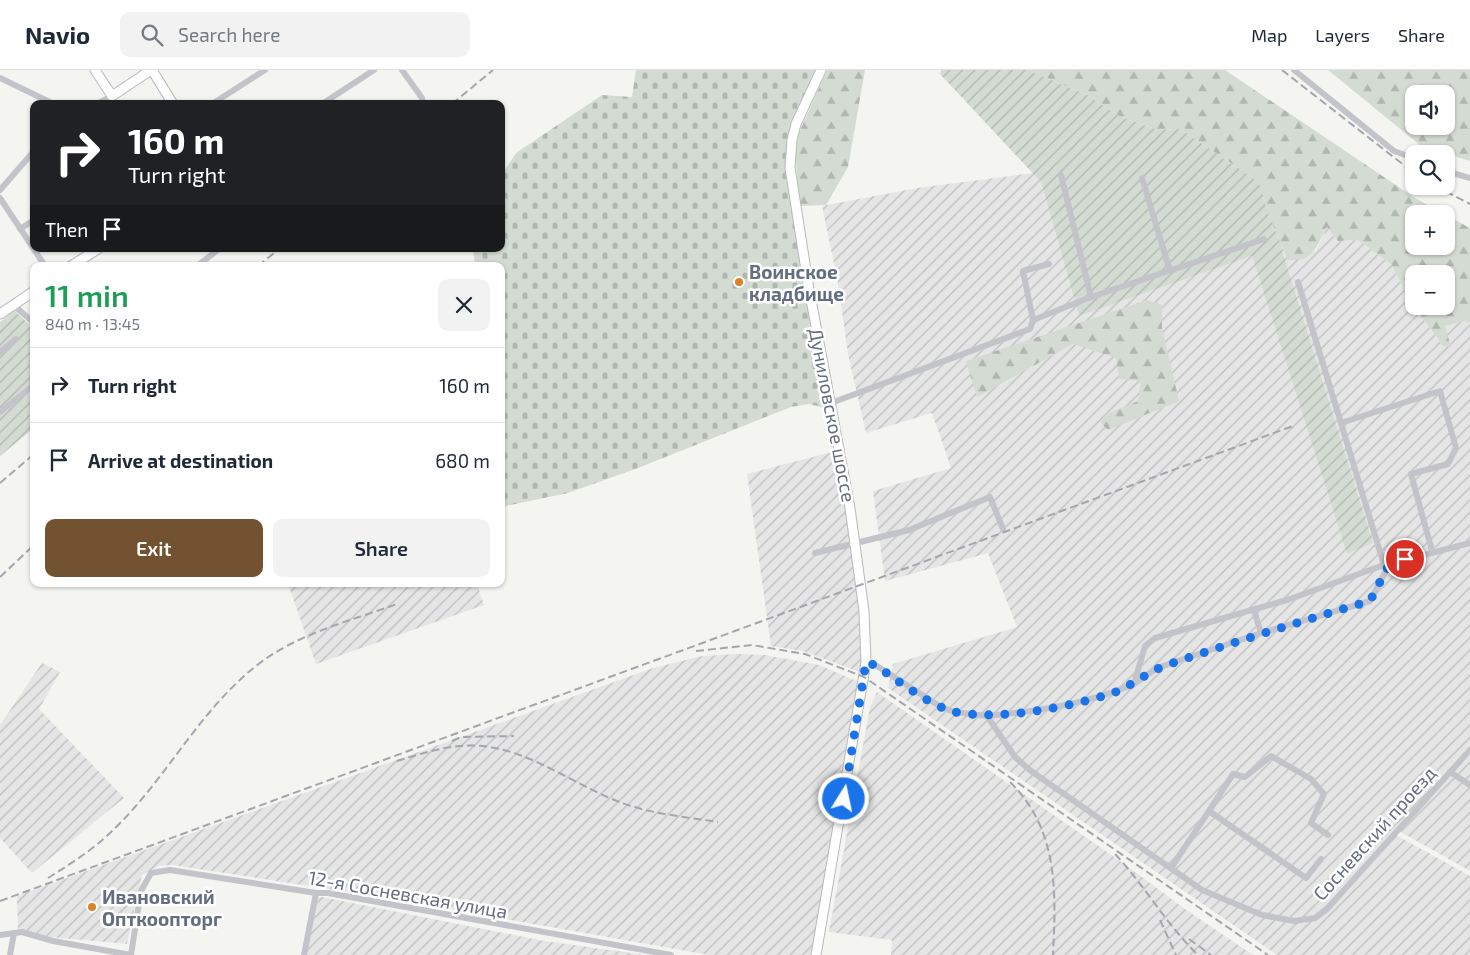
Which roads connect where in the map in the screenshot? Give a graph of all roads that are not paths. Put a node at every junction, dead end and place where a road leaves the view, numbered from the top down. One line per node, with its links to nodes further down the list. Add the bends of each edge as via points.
1 (95, 70): 9 (street)
2 (151, 70): 9 (street); 12 (street)
3 (265, 70): 13 (street)
4 (374, 70): 14 (street)
5 (402, 70): 15 (street)
6 (821, 70): 44 (street, Дуниловское шоссе, via 796,124 790,168 808,289)
7 (1294, 70): 16 (street, via 1394,151)
8 (0, 78): 10 (street)
9 (112, 96): 11 (street)
10 (46, 100)
11 (104, 100)
12 (170, 100)
13 (218, 100)
14 (328, 100)
15 (422, 100)
16 (1405, 155)
17 (30, 156): 22 (street)
18 (1455, 174): 21 (street)
19 (1061, 175): 36 (street)
20 (1142, 178): 33 (street)
21 (1470, 178)
22 (0, 190)
23 (0, 198): 25 (street)
24 (30, 223): 25 (street)
25 (20, 229): 27 (street)
26 (1264, 239): 33 (street)
27 (30, 244)
28 (93, 252): 30 (street)
29 (215, 252): 31 (street)
30 (77, 262)
31 (202, 262)
32 (1049, 264): 40 (street, via 1023,271)
33 (1170, 271): 36 (street)
34 (1298, 282): 46 (street)
35 (30, 294): 37 (street)
36 (1091, 298): 40 (street)
37 (17, 302): 38 (street); 39 (street, via 18,309)
38 (0, 314)
39 (30, 320)
40 (1032, 320): 44 (street, via 1030,329)
41 (16, 339): 42 (street)
42 (0, 352)
43 (30, 388): 45 (street)
44 (831, 403): 48 (street, Дуниловское шоссе)
45 (0, 412)
46 (1341, 423): 50 (street, via 1440,391 1456,448 1448,464 1411,474); 52 (street)
47 (1003, 529): 48 (street, via 990,497 909,530)
48 (856, 542): 51 (street); 55 (street, Дуниловское шоссе)
49 (1470, 543): 50 (street, via 1444,552)
50 (1432, 551): 52 (street)
51 (815, 553)
52 (1387, 564): 53 (street); 54 (street, via 1370,601)
53 (1254, 610): 54 (street); 56 (street, via 1155,638 1145,646)
54 (1261, 634): 56 (street, via 1158,668)
55 (866, 662): 57 (street, via 941,707); 72 (street, Дуниловское шоссе)
56 (1134, 684): 57 (street, via 1081,701)
57 (987, 716): 64 (street, Сосневский проезд, via 1015,757 1031,771)
58 (1470, 750): 59 (street, Сосневский проезд)
59 (1450, 772): 60 (street); 64 (street, Сосневский проезд, via 1327,909 1315,918 1294,921 1262,915 1202,890)
60 (1470, 785)
61 (1209, 811): 62 (street, via 1233,774 1245,777 1271,756 1311,780 1324,794 1311,822); 63 (street, via 1306,878); 64 (street)
62 (1328, 835)
63 (1321, 859)
64 (1171, 868)
65 (316, 893): 69 (street, 12-я Сосневская улица, via 170,870 151,873 141,891); 70 (street); 71 (street, 12-я Сосневская улица)
66 (14, 934): 67 (street); 68 (street); 69 (street, via 22,932 52,941)
67 (0, 935)
68 (10, 955)
69 (131, 955)
70 (304, 955)
71 (670, 955)
72 (816, 955)

